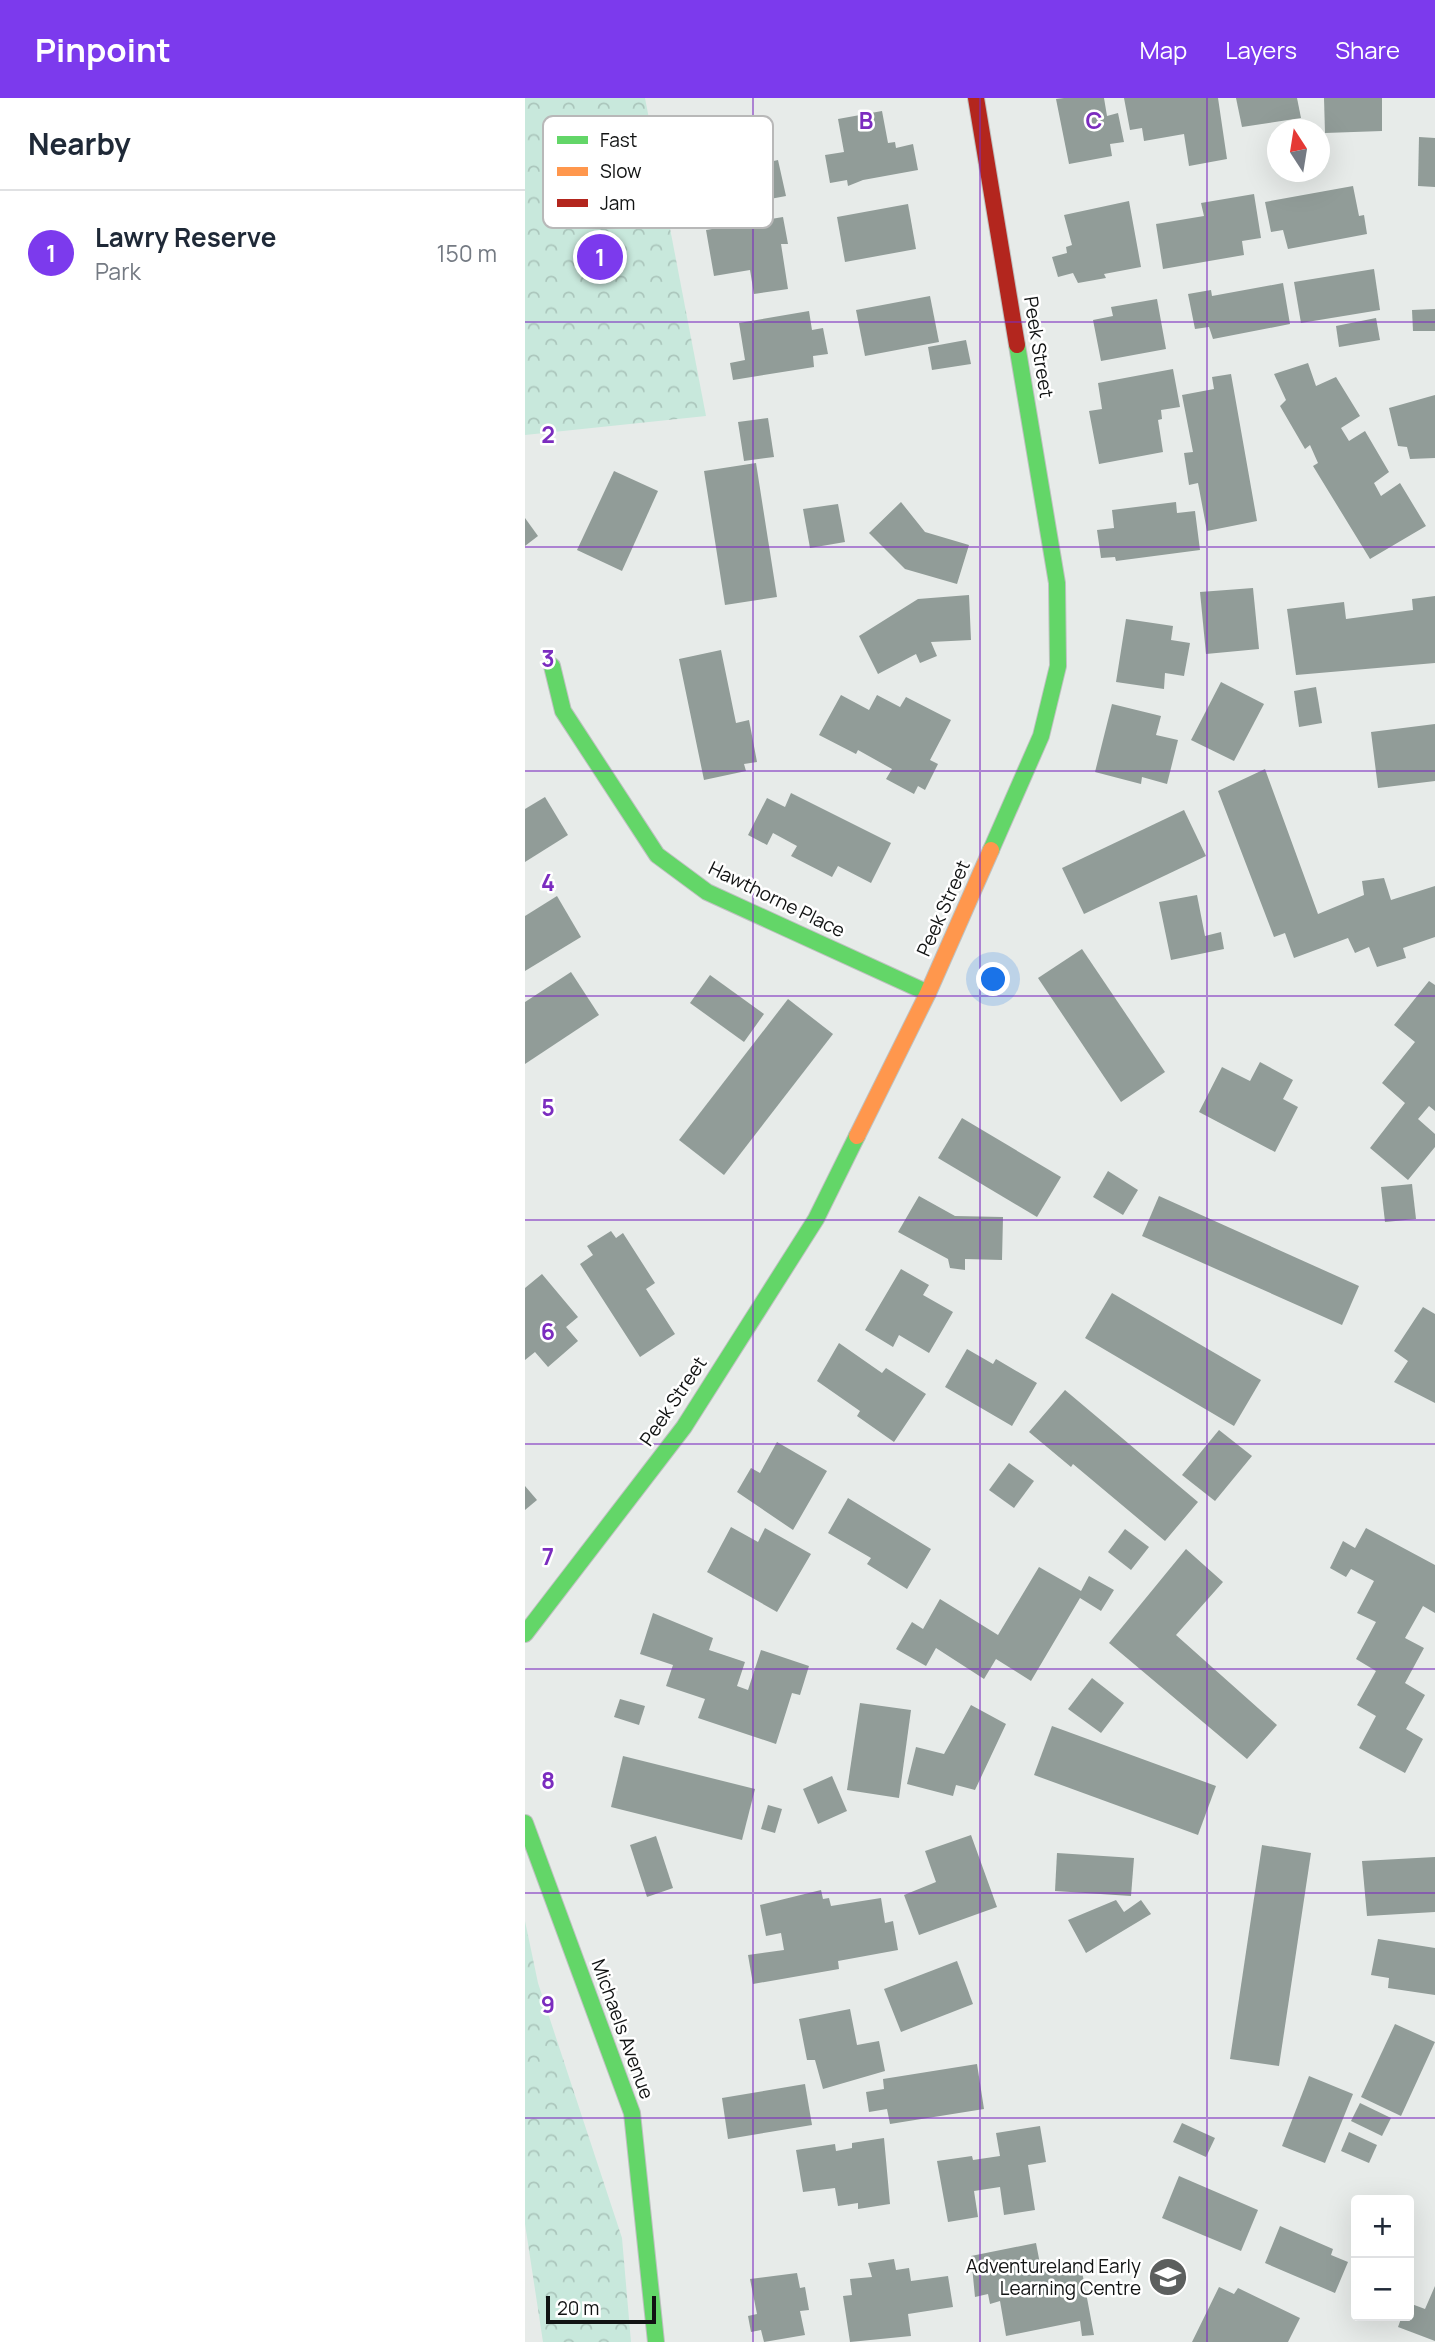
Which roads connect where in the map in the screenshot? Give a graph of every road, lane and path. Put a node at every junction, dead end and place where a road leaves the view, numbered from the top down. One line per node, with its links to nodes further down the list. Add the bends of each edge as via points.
1 (976, 98): 3 (street, Peek Street, via 1057,583 1058,666 1041,736)
2 (552, 666): 3 (street, Hawthorne Place, via 563,712 657,855 706,892)
3 (928, 993): 4 (street, Peek Street, via 816,1219 684,1427)
4 (525, 1634)
5 (525, 1823): 6 (street, Michaels Avenue, via 632,2113)
6 (656, 2342)

